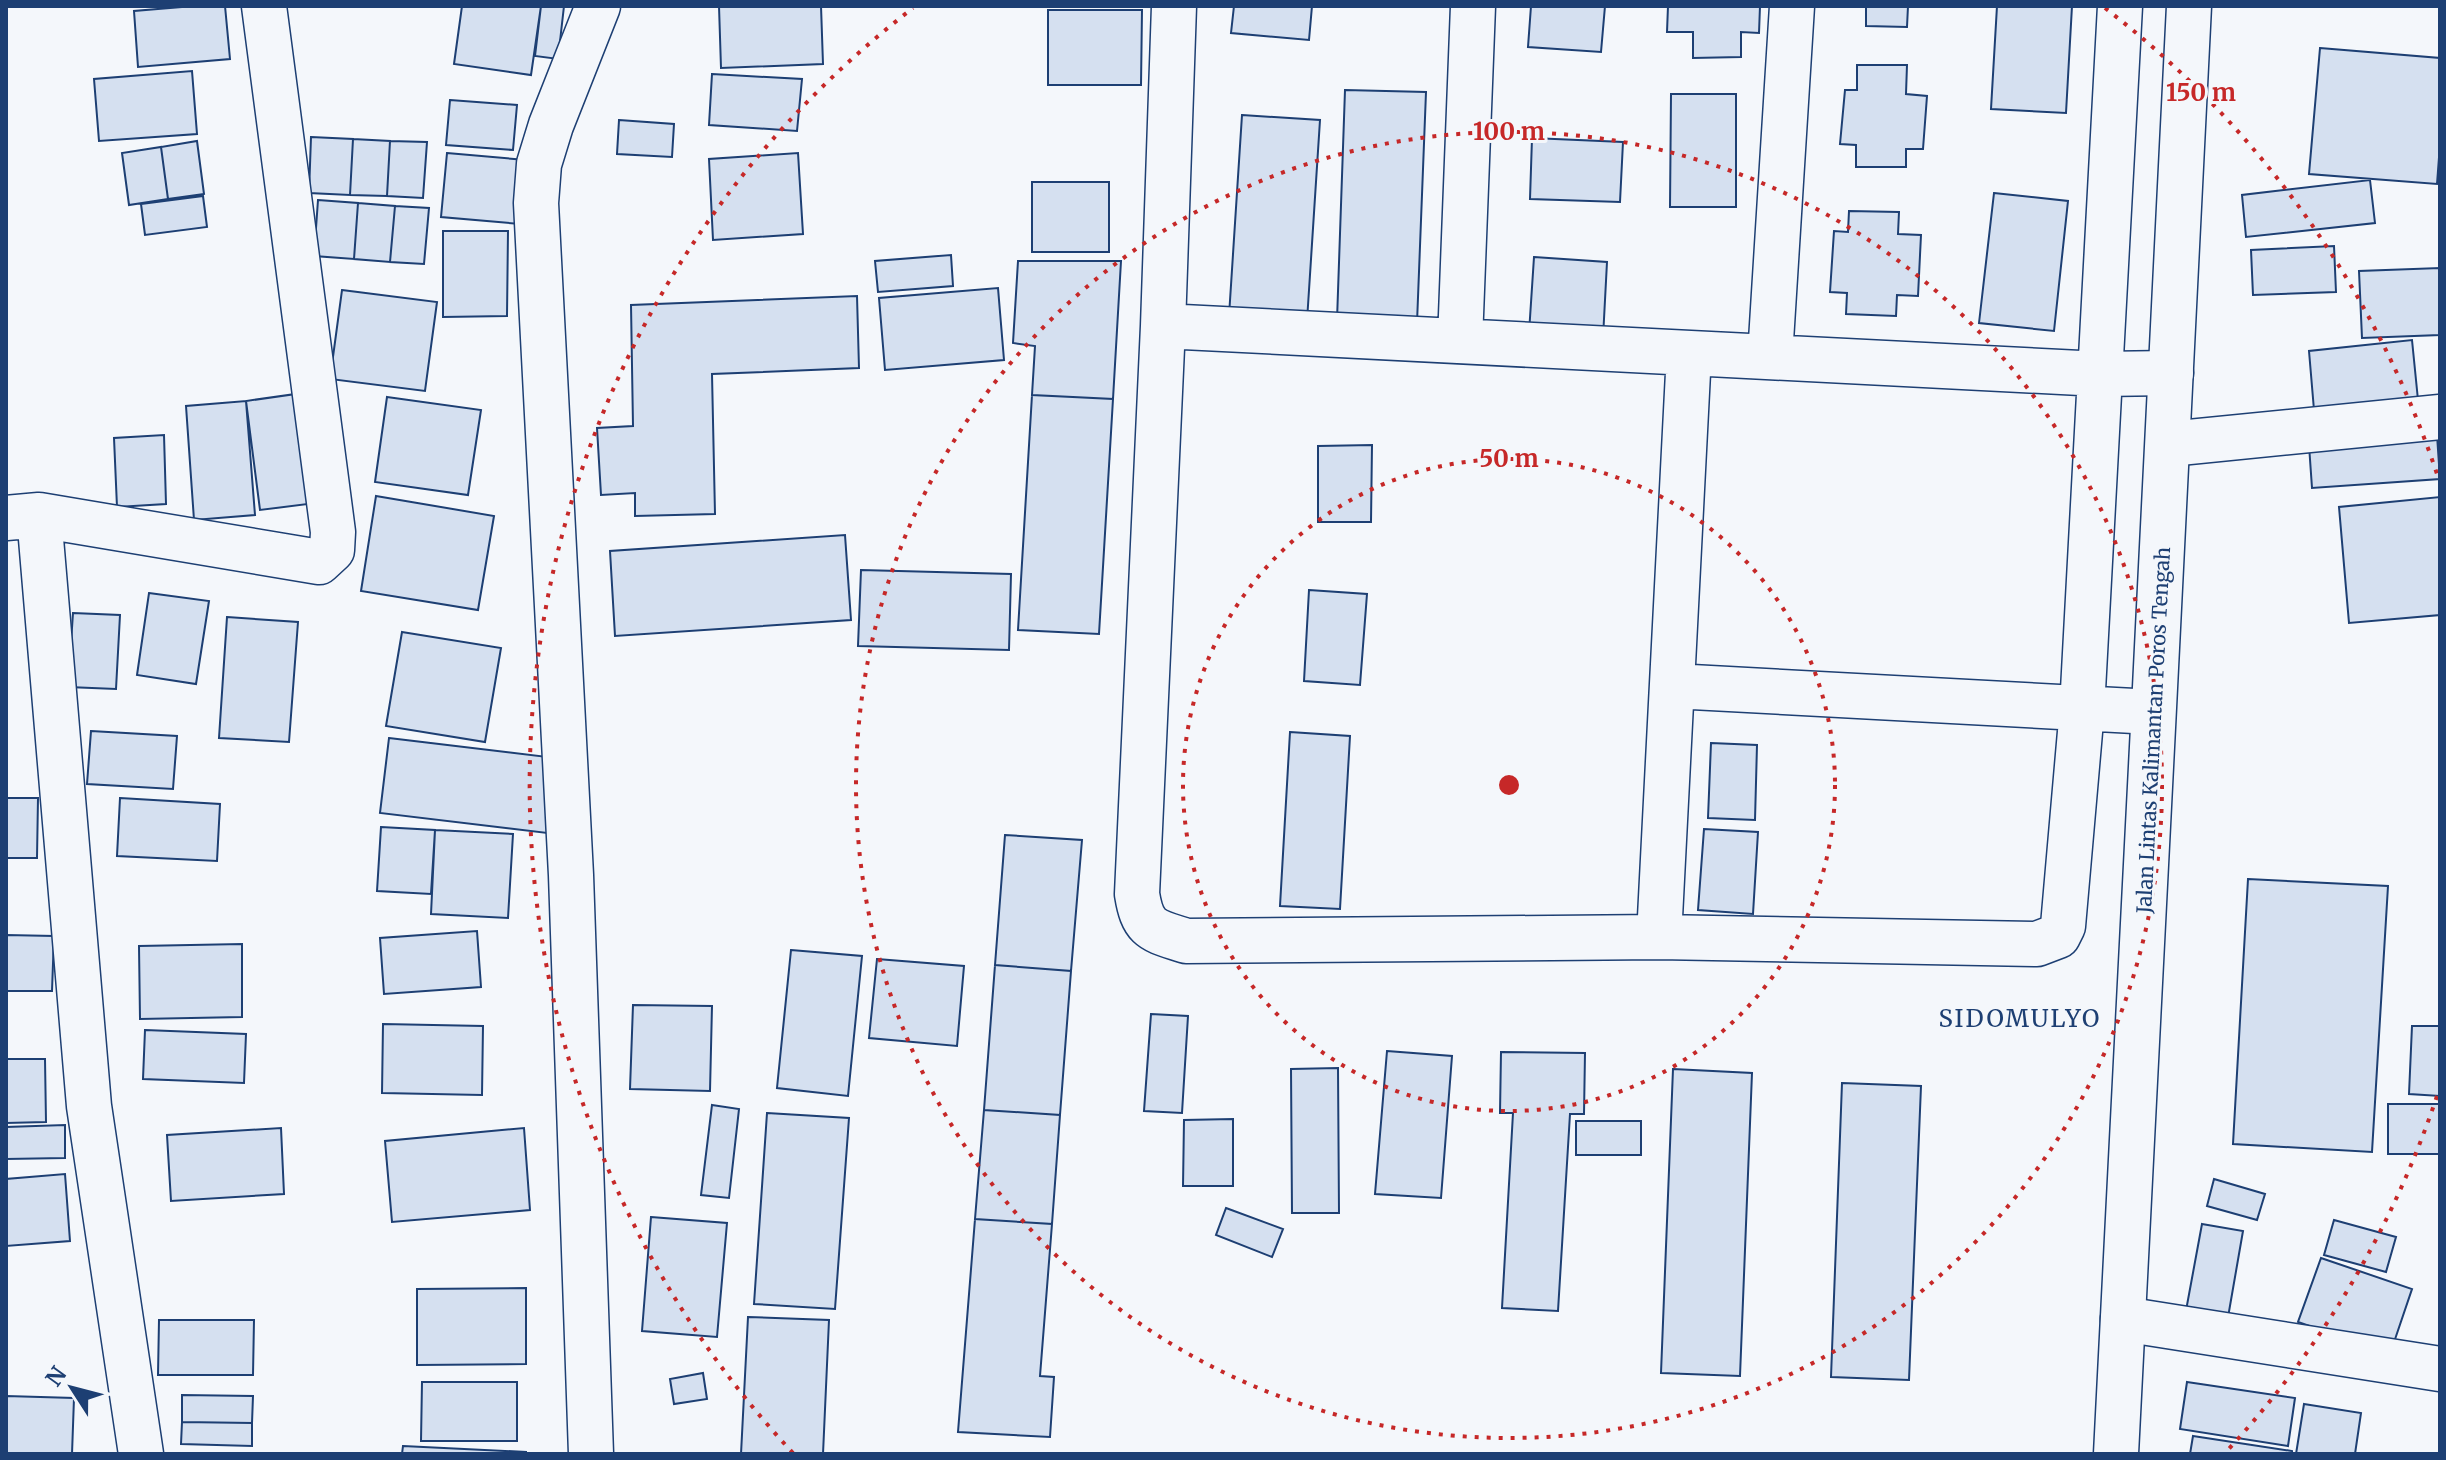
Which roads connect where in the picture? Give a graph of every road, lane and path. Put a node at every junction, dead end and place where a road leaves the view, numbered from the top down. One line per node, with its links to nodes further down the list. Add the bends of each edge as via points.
1 (264, 6): 16 (main road, via 332,550 319,562)
2 (598, 6): 24 (main road, via 551,125 539,164 536,203 571,875)
3 (1174, 6): 8 (main road)
4 (1473, 6): 9 (main road)
5 (1792, 6): 11 (main road)
6 (2120, 6): 13 (main road)
7 (2189, 6): 12 (main road, Jalan Lintas Kalimantan Poros Tengah)
8 (1163, 326): 9 (main road); 20 (main road, via 1137,894 1148,926 1186,941)
9 (1460, 341): 10 (main road)
10 (1689, 353): 11 (main road); 17 (main road)
11 (1770, 357): 13 (main road)
12 (2171, 373): 13 (main road); 15 (main road, Jalan Lintas Kalimantan Poros Tengah)
13 (2100, 374): 18 (main road)
14 (2440, 417): 15 (main road)
15 (2169, 444): 19 (main road, Jalan Lintas Kalimantan Poros Tengah)
16 (22, 517): 23 (main road, via 89,1106)
17 (1673, 686): 18 (main road); 20 (main road)
18 (2082, 709): 19 (main road); 20 (main road, via 2058,936 2037,944)
19 (2153, 712): 21 (main road, Jalan Lintas Kalimantan Poros Tengah)
20 (1659, 937)
21 (2123, 1319): 22 (main road); 25 (main road, Jalan Lintas Kalimantan Poros Tengah)
22 (2440, 1369)
23 (141, 1454)
24 (591, 1454)
25 (2116, 1454)

